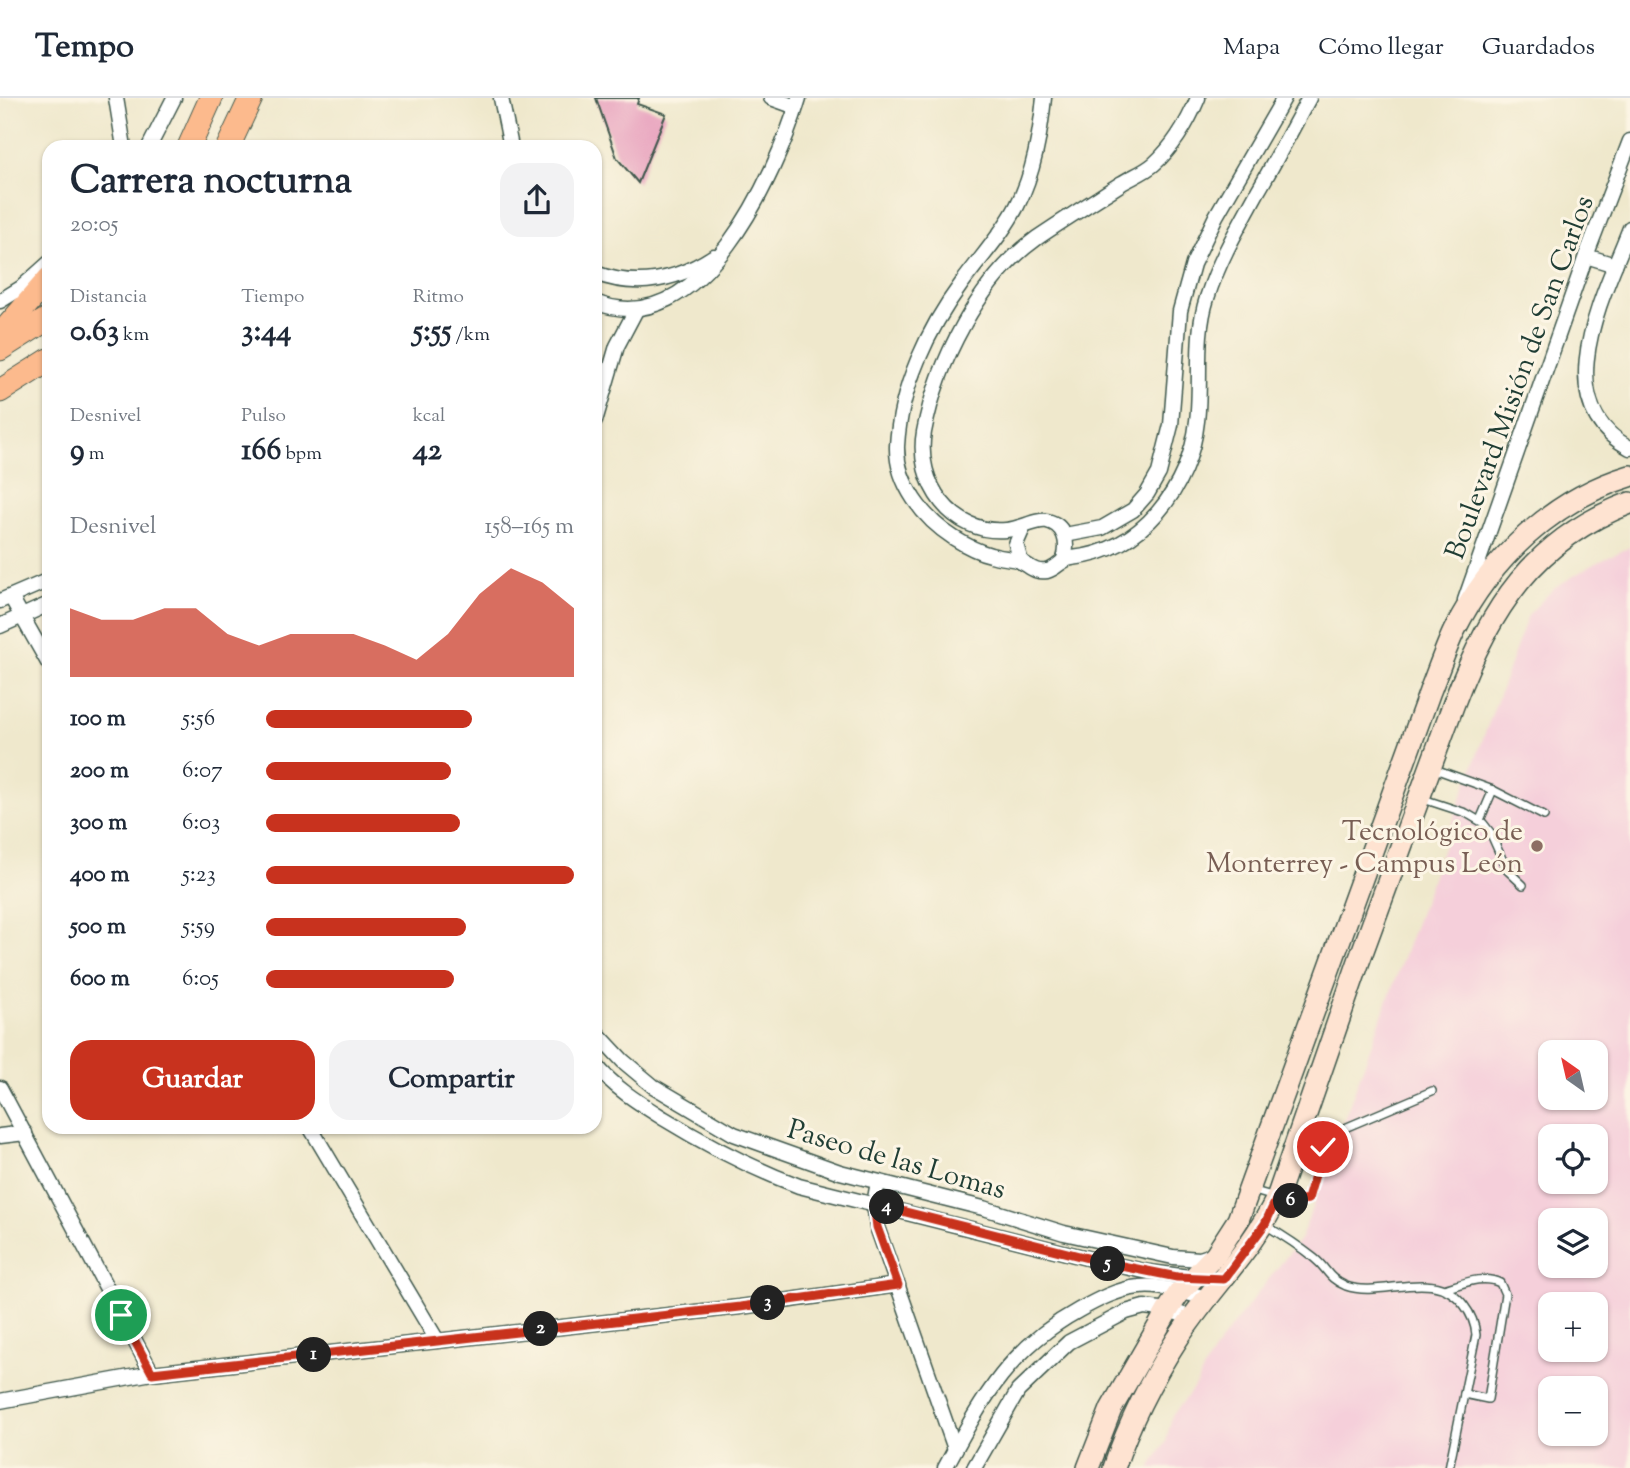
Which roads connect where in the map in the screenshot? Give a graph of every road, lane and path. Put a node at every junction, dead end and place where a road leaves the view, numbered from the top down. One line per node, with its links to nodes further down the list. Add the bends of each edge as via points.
1 (116, 98): 12 (street)
2 (174, 98): 13 (street)
3 (211, 98): 14 (main road)
4 (251, 98): 15 (main road)
5 (502, 98): 16 (street)
6 (771, 98): 11 (street)
7 (1044, 98): 40 (street, via 1026,185 1010,218 929,335 908,393 897,450 909,492 926,516 966,546)
8 (1198, 98): 37 (street, via 1180,134 1154,164 1035,240 1006,267 960,330 945,363 933,393 922,447 931,485 940,502 963,521 983,529)
9 (1284, 98): 38 (street, via 1193,264 1180,311 1171,425 1159,473 1133,510 1102,528)
10 (1310, 98): 39 (street, via 1222,258 1206,299 1199,350 1198,419 1187,464 1174,492 1146,525 1119,544)
11 (797, 102): 19 (street, via 758,198)
12 (123, 140)
13 (153, 140)
14 (192, 140)
15 (231, 140)
16 (510, 140)
17 (1630, 141): 20 (street, Boulevard Misión de San Carlos)
18 (1630, 228): 21 (street, Boulevard Misión de San Carlos)
19 (721, 252): 23 (street, via 661,279 618,282); 27 (street, via 704,274 680,293)
20 (1586, 256): 21 (street); 46 (street, Boulevard Misión de San Carlos)
21 (1615, 265): 34 (street, Boulevard Misión de San Carlos, via 1588,346 1585,380 1600,423 1610,436)
22 (42, 269): 25 (street)
23 (602, 276)
24 (42, 287): 29 (main road)
25 (0, 301)
26 (602, 304): 27 (street)
27 (636, 310): 33 (street, via 617,346)
28 (42, 322): 30 (main road)
29 (0, 335)
30 (0, 349)
31 (42, 364): 32 (main road)
32 (0, 391)
33 (602, 397)
34 (1630, 448)
35 (1630, 476): 46 (street, via 1588,492 1542,521 1495,568)
36 (1630, 502): 48 (street, via 1602,513 1554,544 1514,587 1465,674)
37 (1023, 528): 38 (street, via 1046,521); 40 (street, via 1016,544)
38 (1065, 535): 39 (street)
39 (1064, 559): 40 (street, via 1043,571)
40 (1021, 562)
41 (42, 583): 42 (street)
42 (6, 599): 44 (street)
43 (42, 608): 44 (street)
44 (23, 617): 45 (street); 47 (street)
45 (0, 626)
46 (1455, 631): 62 (street)
47 (42, 651)
48 (1431, 768): 49 (lane); 50 (street)
49 (1493, 790): 51 (lane); 52 (lane)
50 (1419, 798): 52 (lane); 63 (street)
51 (1544, 816)
52 (1480, 821): 53 (lane, via 1507,870)
53 (1523, 885)
54 (602, 1038): 61 (street, Paseo de las Lomas, via 653,1086 734,1134)
55 (602, 1071): 64 (street, Paseo de las Lomas, via 620,1089 700,1142 799,1186)
56 (0, 1088): 58 (street)
57 (1432, 1091): 63 (lane, via 1333,1133 1320,1154 1308,1199 1292,1202)
58 (25, 1133): 60 (street); 78 (street)
59 (314, 1134): 76 (street)
60 (0, 1136)
61 (878, 1182): 64 (street); 66 (street, Paseo de las Lomas, via 1150,1252 1200,1259)
62 (1250, 1190): 63 (lane); 66 (street)
63 (1277, 1198): 65 (street)
64 (874, 1204): 70 (street, via 877,1227); 72 (street, Paseo de las Lomas, via 1149,1272)
65 (1265, 1224): 67 (lane); 69 (street)
66 (1216, 1254): 72 (street)
67 (1317, 1260): 68 (lane); 71 (lane, via 1327,1275 1352,1287)
68 (1326, 1262)
69 (1224, 1279): 72 (street, Paseo de las Lomas); 73 (street)
70 (898, 1285): 76 (street); 81 (street)
71 (1443, 1289): 79 (lane, via 1462,1302 1475,1327); 79 (lane, via 1492,1279 1505,1294 1488,1399)
72 (1180, 1293): 73 (street); 74 (street); 75 (street, via 1156,1286 1138,1287 1096,1300); 77 (street, via 1126,1312); 84 (street, via 1111,1409)
73 (1208, 1298): 74 (street)
74 (1193, 1318): 85 (street, via 1146,1395)
75 (1057, 1322): 77 (street); 81 (street, via 1004,1370)
76 (437, 1340): 78 (street)
77 (1069, 1342): 83 (street, via 1018,1391)
78 (152, 1373): 80 (street)
79 (1464, 1394): 86 (lane)
80 (0, 1401)
81 (955, 1449): 82 (street)
82 (945, 1468)
83 (974, 1468)
84 (1088, 1468)
85 (1114, 1468)
86 (1449, 1468)

